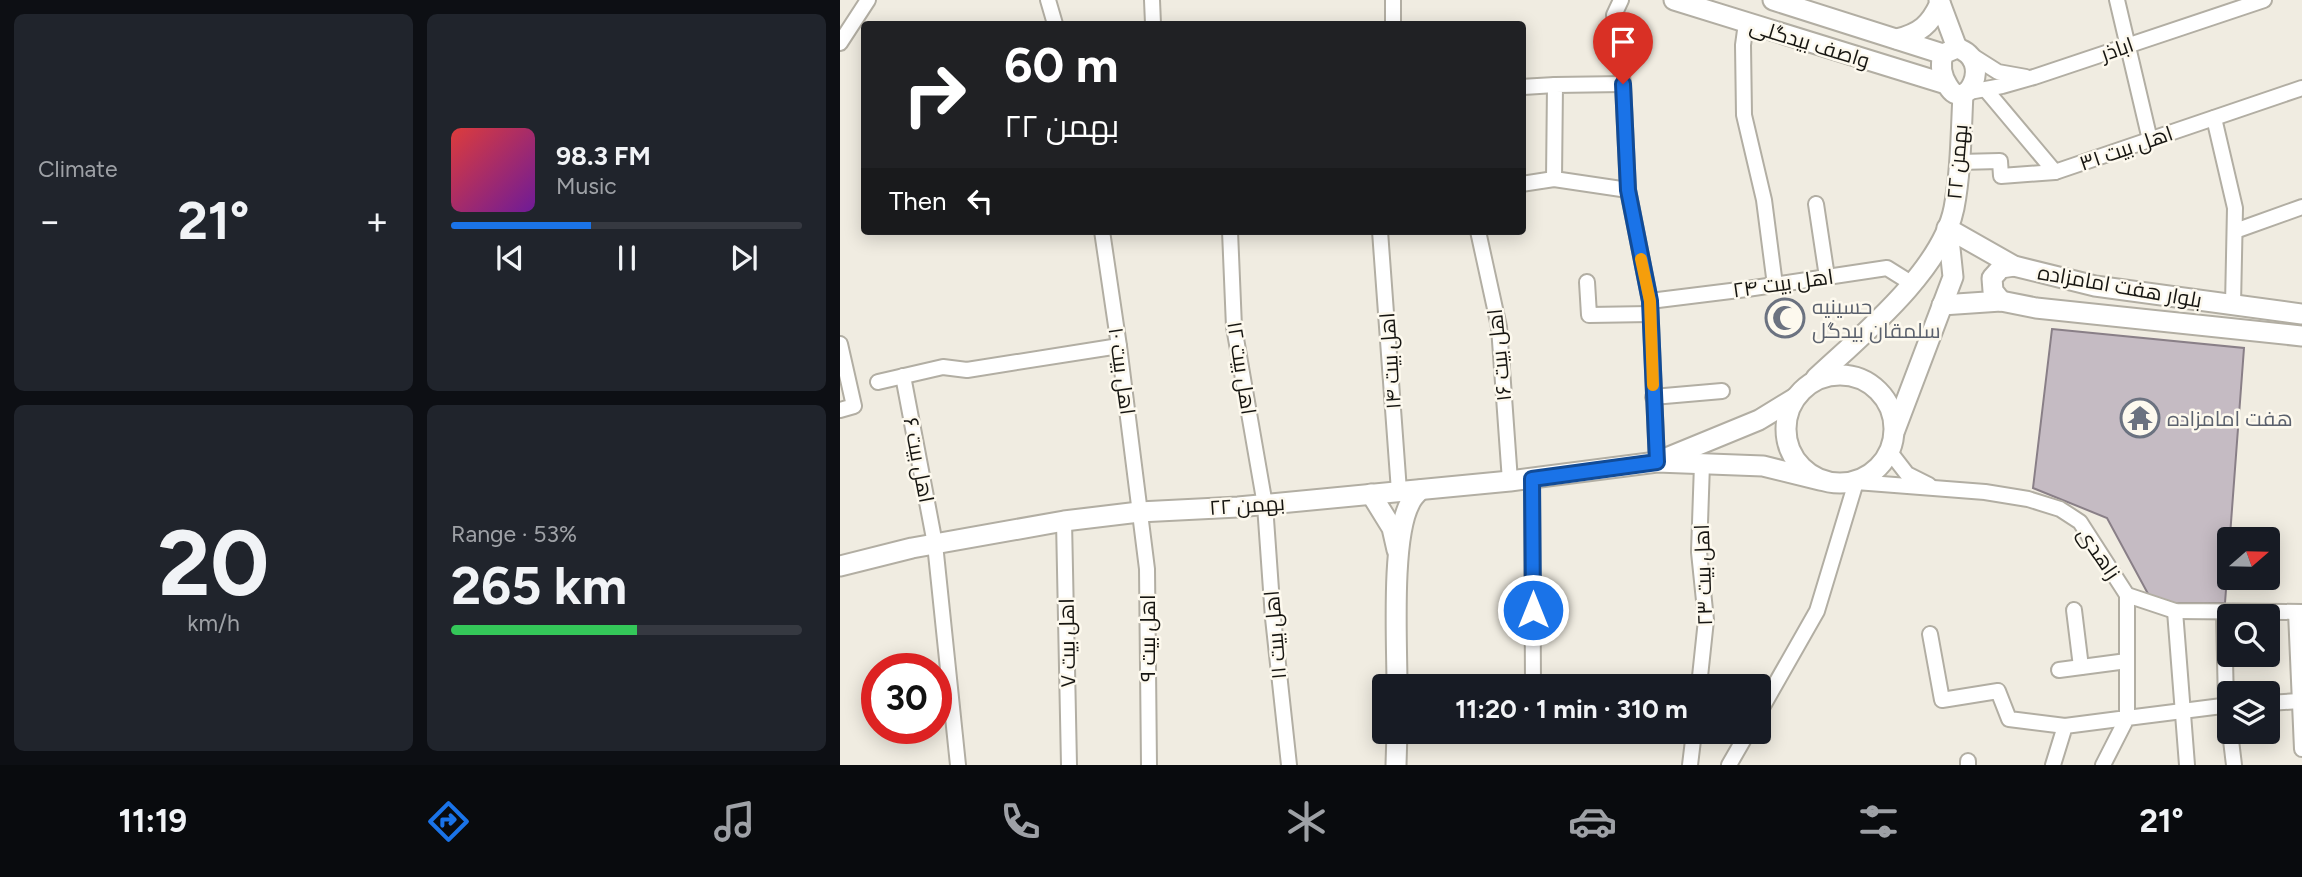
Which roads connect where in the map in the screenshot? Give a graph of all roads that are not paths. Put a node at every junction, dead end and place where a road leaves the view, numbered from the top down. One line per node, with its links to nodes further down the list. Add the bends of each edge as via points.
1 (1048, 0): 12 (street)
2 (1152, 0): 13 (street)
3 (1393, 0): 14 (street)
4 (1621, 0): 21 (street, via 1614,15)
5 (1674, 0): 15 (street, واصف بیدگلی)
6 (1773, 0): 11 (street, واصف بیدگلی)
7 (2117, 0): 18 (street)
8 (2264, 0): 18 (street, اباذر)
9 (864, 1): 17 (street)
10 (1943, 1): 16 (street, via 1923,28); 19 (street)
11 (1817, 7): 16 (street, واصف بیدگلی)
12 (1054, 21)
13 (1153, 21)
14 (1393, 21)
15 (1746, 23): 25 (street, واصف بیدگلی); 45 (street, via 1744,115 1764,200)
16 (1897, 39): 19 (street, واصف بیدگلی)
17 (840, 43)
18 (2128, 46): 20 (street, اباذر); 27 (street)
19 (1955, 51): 20 (street, via 1998,72); 25 (street, via 1970,57 1975,77); 25 (street, via 1941,64)
20 (2034, 77): 25 (street, اباذر)
21 (1623, 84): 22 (street); 32 (street)
22 (1555, 85): 23 (street); 30 (street)
23 (1526, 87)
24 (2302, 88): 26 (street, اهل بیت ۳۱)
25 (1966, 90): 28 (street, ۲۲ بهمن); 29 (street)
26 (2214, 118): 27 (street, اهل بیت ۳۱); 36 (street, via 2235,208)
27 (2150, 140): 29 (street, اهل بیت ۳۱)
28 (1959, 162): 29 (street, اهل بیت ۳۱, via 2000,161 2001,176); 35 (street, ۲۲ بهمن)
29 (2054, 172)
30 (1554, 179): 31 (street); 32 (street)
31 (1526, 183)
32 (1628, 190): 49 (street)
33 (1816, 204): 42 (street)
34 (2302, 207): 36 (street)
35 (1948, 228): 41 (street, بلوار هفت امامزاده); 44 (street, ۲۲ بهمن); 47 (street, ۲۲ بهمن, via 1953,278)
36 (2235, 231): 48 (street)
37 (1102, 235): 53 (street, اهل بیت ۱۰)
38 (1230, 235): 73 (street, اهل بیت ۱۲, via 1234,327)
39 (1380, 235): 71 (street, اهل بیت ۱۴)
40 (1479, 235): 67 (street, اهل بیت ۱۶, via 1499,327)
41 (2014, 266): 46 (street, via 2001,268 1992,278 1993,291); 48 (street, بلوار هفت امامزاده, via 2095,286)
42 (1827, 277): 44 (street, اهل بیت ۲۴, via 1887,268); 45 (street, اهل بیت ۲۴)
43 (1587, 282): 49 (street, اهل بیت ۲۴, via 1589,315)
44 (1911, 283): 56 (street, ۲۲ بهمن)
45 (1775, 285): 49 (street, اهل بیت ۲۴)
46 (2001, 301): 47 (street, بلوار هفت امامزاده); 51 (street, بلوار هفت امامزاده, via 2036,309)
47 (1942, 305): 61 (street, ۲۲ بهمن)
48 (2232, 305): 50 (street, بلوار هفت امامزاده)
49 (1650, 307): 58 (street)
50 (2302, 314)
51 (2302, 336)
52 (840, 344): 60 (street, via 854,406)
53 (1119, 346): 54 (street); 74 (street, اهل بیت ۱۰)
54 (903, 376): 55 (street); 76 (street, اهل بیت ۶)
55 (878, 382)
56 (1813, 382): 59 (street); 61 (street, via 1835,375 1858,377 1877,389 1891,408)
57 (1722, 391): 58 (street)
58 (1653, 397): 63 (street)
59 (1795, 398): 63 (street, ۲۲ بهمن, via 1759,419); 66 (street, via 1786,421 1788,445 1800,466)
60 (840, 410)
61 (1895, 430): 62 (street)
62 (1890, 453): 68 (street, via 1876,471); 70 (street, زاهدی, via 1907,474)
63 (1657, 462): 64 (street, ۲۲ بهمن); 65 (street, ۲۲ بهمن)
64 (1702, 464): 66 (street, ۲۲ بهمن, via 1763,466); 91 (street, اهل بیت ۲۳, via 1699,552 1706,620)
65 (1532, 479): 67 (street, ۲۲ بهمن); 90 (street)
66 (1820, 480): 68 (street)
67 (1510, 481): 69 (street, ۲۲ بهمن)
68 (1856, 482): 70 (street, زاهدی); 92 (street, via 1817,611)
69 (1420, 489): 71 (street, ۲۲ بهمن); 77 (street, via 1409,503)
70 (1936, 489): 79 (street, زاهدی, via 1985,492 2060,509 2080,522)
71 (1399, 491): 72 (street, ۲۲ بهمن)
72 (1371, 494): 73 (street, ۲۲ بهمن); 77 (street, via 1392,528)
73 (1265, 505): 74 (street, ۲۲ بهمن); 107 (street, اهل بیت ۱۱)
74 (1139, 512): 75 (street, ۲۲ بهمن); 106 (street, اهل بیت ۹, via 1147,569)
75 (1064, 521): 76 (street, ۲۲ بهمن); 105 (street, اهل بیت ۷)
76 (935, 544): 78 (street, ۲۲ بهمن); 104 (street, اهل بیت ۶)
77 (1398, 554): 89 (street)
78 (840, 566)
79 (2126, 595): 81 (street, زاهدی); 86 (street)
80 (2074, 610): 87 (street)
81 (2175, 611): 82 (street, زاهدی); 96 (street)
82 (2217, 612)
83 (2280, 612): 84 (street, زاهدی)
84 (2299, 612): 93 (street)
85 (1930, 634): 98 (street, via 1942,700 1998,691 2009,719)
86 (2127, 661): 87 (street); 97 (street)
87 (2081, 667): 88 (street)
88 (2059, 670)
89 (1397, 674)
90 (1533, 674)
91 (1700, 674)
92 (1771, 692)
93 (2300, 701): 94 (street); 103 (street)
94 (2280, 702)
95 (2217, 706): 96 (street)
96 (2181, 710): 97 (street); 113 (street)
97 (2127, 718): 98 (street); 112 (street)
98 (2066, 726): 111 (street)
99 (1396, 744): 108 (street)
100 (1693, 744): 109 (street)
101 (1741, 744): 110 (street)
102 (2232, 744): 114 (street)
103 (2302, 749)
104 (958, 765)
105 (1069, 765)
106 (1149, 765)
107 (1289, 765)
108 (1396, 765)
109 (1690, 765)
110 (1729, 765)
111 (2053, 765)
112 (2103, 765)
113 (2188, 765)
114 (2234, 765)

